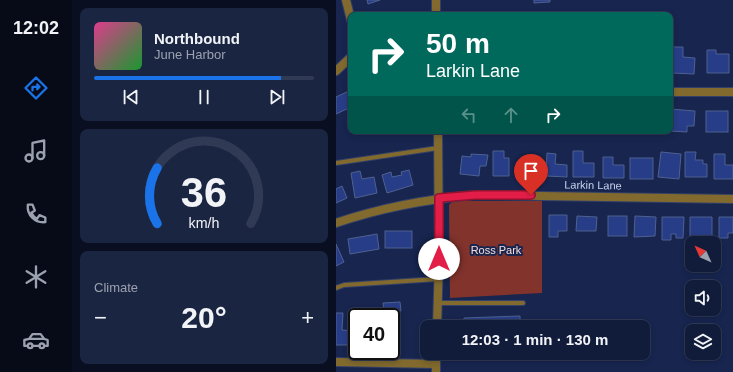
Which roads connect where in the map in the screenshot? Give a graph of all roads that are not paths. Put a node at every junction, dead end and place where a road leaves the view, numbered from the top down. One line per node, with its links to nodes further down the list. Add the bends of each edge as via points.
1 (346, 0): 3 (street)
2 (436, 0): 4 (street)
3 (349, 12)
4 (436, 12)
5 (348, 60): 6 (street)
6 (336, 71)
7 (673, 92): 8 (street)
8 (733, 92)
9 (438, 134): 10 (street)
10 (438, 148): 11 (lane); 12 (street)
11 (336, 163)
12 (439, 198): 13 (street, Larkin Lane, via 529,195); 14 (street, Larkin Lane, via 355,216); 15 (street)
13 (733, 199)
14 (336, 223)
15 (438, 279): 16 (lane, via 344,285); 17 (street)
16 (336, 288)
17 (438, 303): 18 (lane); 19 (street)
18 (523, 303)
19 (437, 320)
20 (336, 362): 21 (street)
21 (436, 368)

